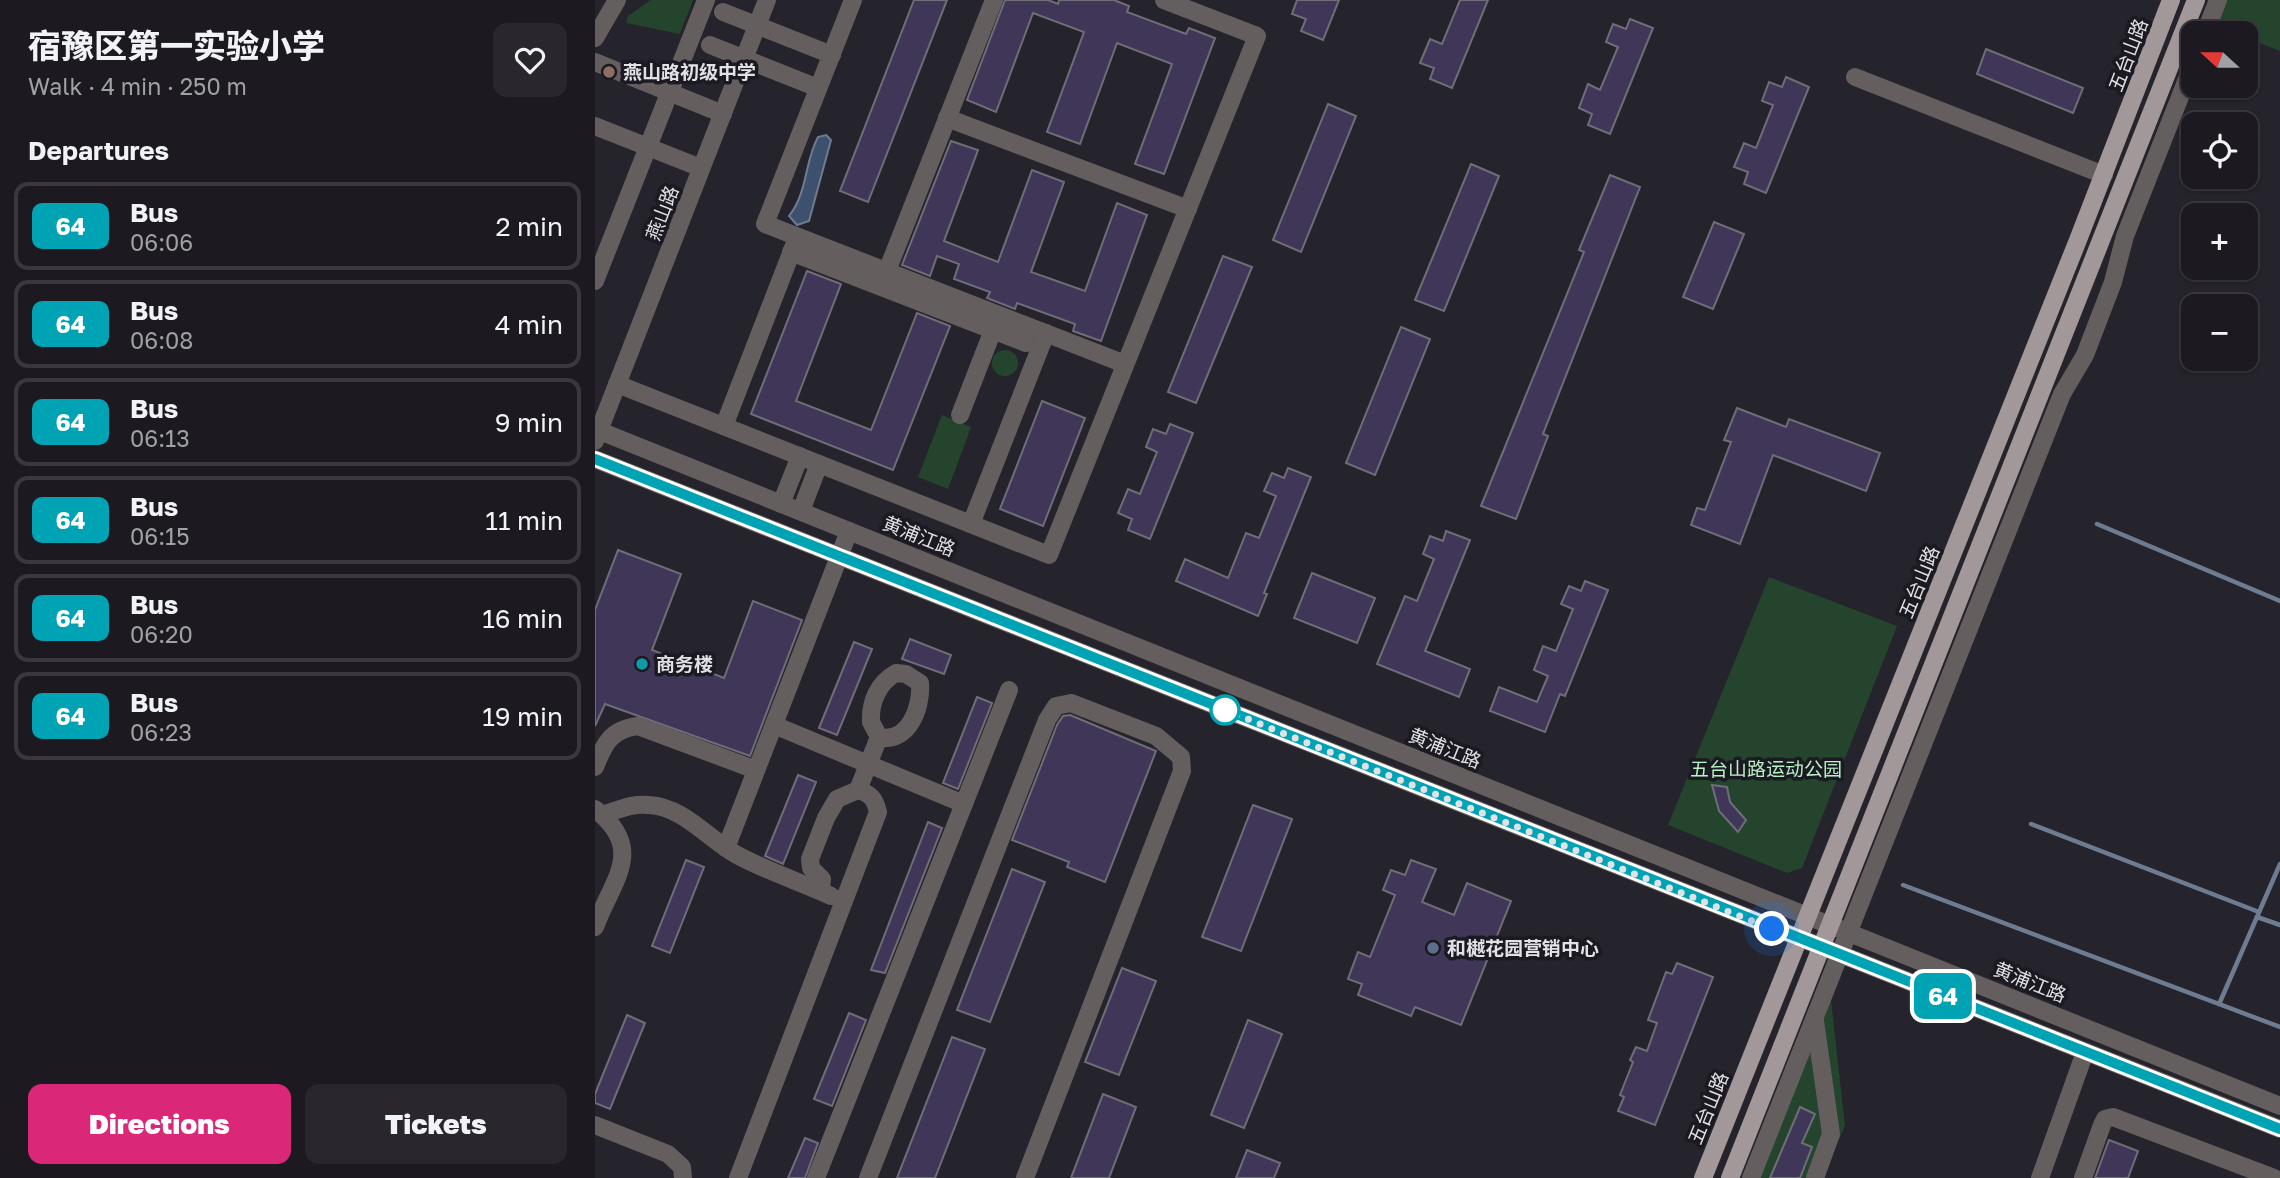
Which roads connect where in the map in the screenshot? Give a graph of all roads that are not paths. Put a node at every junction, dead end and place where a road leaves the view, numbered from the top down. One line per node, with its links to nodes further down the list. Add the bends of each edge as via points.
1 (617, 0): 13 (street)
2 (706, 0): 20 (street)
3 (767, 0): 12 (street, 燕山路)
4 (853, 0): 15 (street)
5 (994, 0): 23 (street)
6 (1164, 0): 28 (street, via 1257,36)
7 (2171, 0): 27 (main road, 五台山路)
8 (2196, 0): 62 (main road)
9 (2218, 0): 11 (street)
10 (723, 12): 12 (street)
11 (2210, 21)
12 (757, 26): 15 (street); 16 (street, 燕山路)
13 (595, 38)
14 (710, 46): 16 (street)
15 (832, 55): 19 (street)
16 (744, 59): 19 (street); 22 (street, 燕山路)
17 (595, 62): 20 (street)
18 (1855, 76): 27 (street)
19 (818, 88): 29 (street, via 765,224)
20 (669, 92): 22 (street); 25 (street)
21 (2181, 94): 62 (street, via 2125,236 2085,355 2062,394)
22 (723, 114): 26 (street, 燕山路)
23 (947, 118): 28 (street); 30 (street)
24 (595, 126): 25 (street)
25 (648, 147): 26 (street); 31 (street)
26 (701, 168): 36 (street, 燕山路)
27 (2104, 174): 60 (main road, 五台山路)
28 (1188, 209): 35 (street)
29 (794, 244): 30 (street); 32 (street); 38 (street)
30 (887, 271): 33 (street)
31 (595, 281)
32 (993, 330): 34 (street); 37 (street)
33 (1046, 333): 35 (street); 45 (street)
34 (1026, 342)
35 (1125, 364): 45 (street, via 1049,555)
36 (617, 384): 38 (street); 39 (street, 燕山路)
37 (960, 415)
38 (724, 426): 40 (street)
39 (596, 434): 43 (street, 黄浦江路)
40 (800, 456): 42 (street); 43 (street)
41 (595, 459): 47 (street)
42 (819, 464): 44 (street); 45 (street)
43 (781, 503): 44 (street, 黄浦江路)
44 (800, 511): 46 (street, 黄浦江路)
45 (971, 524)
46 (849, 531): 47 (street); 60 (street, 黄浦江路)
47 (839, 556): 49 (street); 63 (street)
48 (1009, 690): 55 (street)
49 (774, 725): 51 (street); 53 (street)
50 (880, 737): 51 (street)
51 (869, 764): 54 (street); 55 (street)
52 (595, 767): 53 (street, via 610,737 638,726)
53 (756, 770): 57 (street)
54 (858, 790): 58 (street, via 837,799 810,859 811,868 822,879); 59 (street, via 875,800 878,812)
55 (964, 804): 72 (street)
56 (599, 812): 57 (street, via 623,806 664,808); 61 (street, via 621,838 624,861)
57 (726, 848): 58 (street)
58 (821, 891): 59 (street)
59 (844, 901): 71 (street)
60 (1808, 916): 62 (street, 黄浦江路); 63 (main road, 五台山路)
61 (595, 927)
62 (1840, 928): 64 (main road); 67 (street, 黄浦江路)
63 (1798, 939): 64 (street); 75 (main road, 五台山路)
64 (1830, 951): 65 (street); 66 (street); 76 (main road)
65 (1814, 1018): 77 (street); 78 (street, via 1831,1134)
66 (2085, 1052): 69 (street); 79 (street)
67 (2280, 1106)
68 (595, 1125): 70 (street, via 668,1154 682,1167)
69 (2280, 1129)
70 (683, 1178)
71 (739, 1178)
72 (816, 1178)
73 (867, 1178): 74 (street, via 1047,720 1056,706 1071,703 1156,736 1181,757 1182,771)
74 (1025, 1178)
75 (1703, 1178)
76 (1730, 1178)
77 (1751, 1178)
78 (1815, 1178)
79 (2040, 1178)
80 (2083, 1178): 81 (street, via 2102,1125 2113,1117)
81 (2274, 1178)

